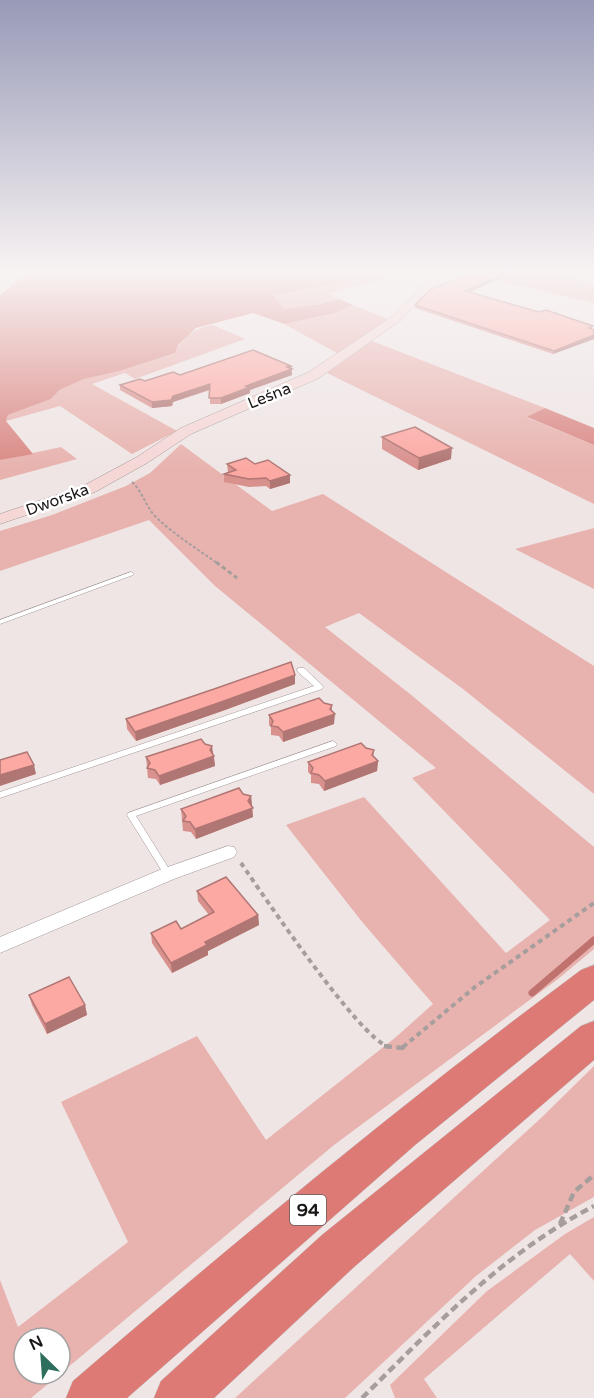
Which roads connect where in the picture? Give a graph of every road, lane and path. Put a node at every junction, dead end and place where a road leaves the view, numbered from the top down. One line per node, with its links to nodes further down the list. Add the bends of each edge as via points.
1 (368, 338): 2 (street, Leśna, via 314,375 186,431)
2 (116, 474): 3 (street, Dworska, via 59,500); 5 (path, via 141,490 156,517)
3 (0, 519)
4 (131, 574): 6 (lane)
5 (237, 578)
6 (0, 622)
7 (301, 670): 9 (lane, via 319,687)
8 (333, 744): 11 (lane, via 132,815)
9 (0, 795)
10 (228, 852): 11 (street); 12 (path, via 241,863 299,946 372,1036 386,1047 402,1048 475,987)
11 (168, 874): 13 (street)
12 (594, 903)
13 (0, 945)
14 (594, 980): 19 (highway, 94, via 261,1248)
15 (594, 1037): 20 (highway, 94, via 338,1251)
16 (594, 1175): 18 (path, via 574,1192)
17 (594, 1206): 18 (path)
18 (560, 1224): 21 (path, via 480,1283)
19 (90, 1398)
20 (178, 1398)
21 (362, 1398)

